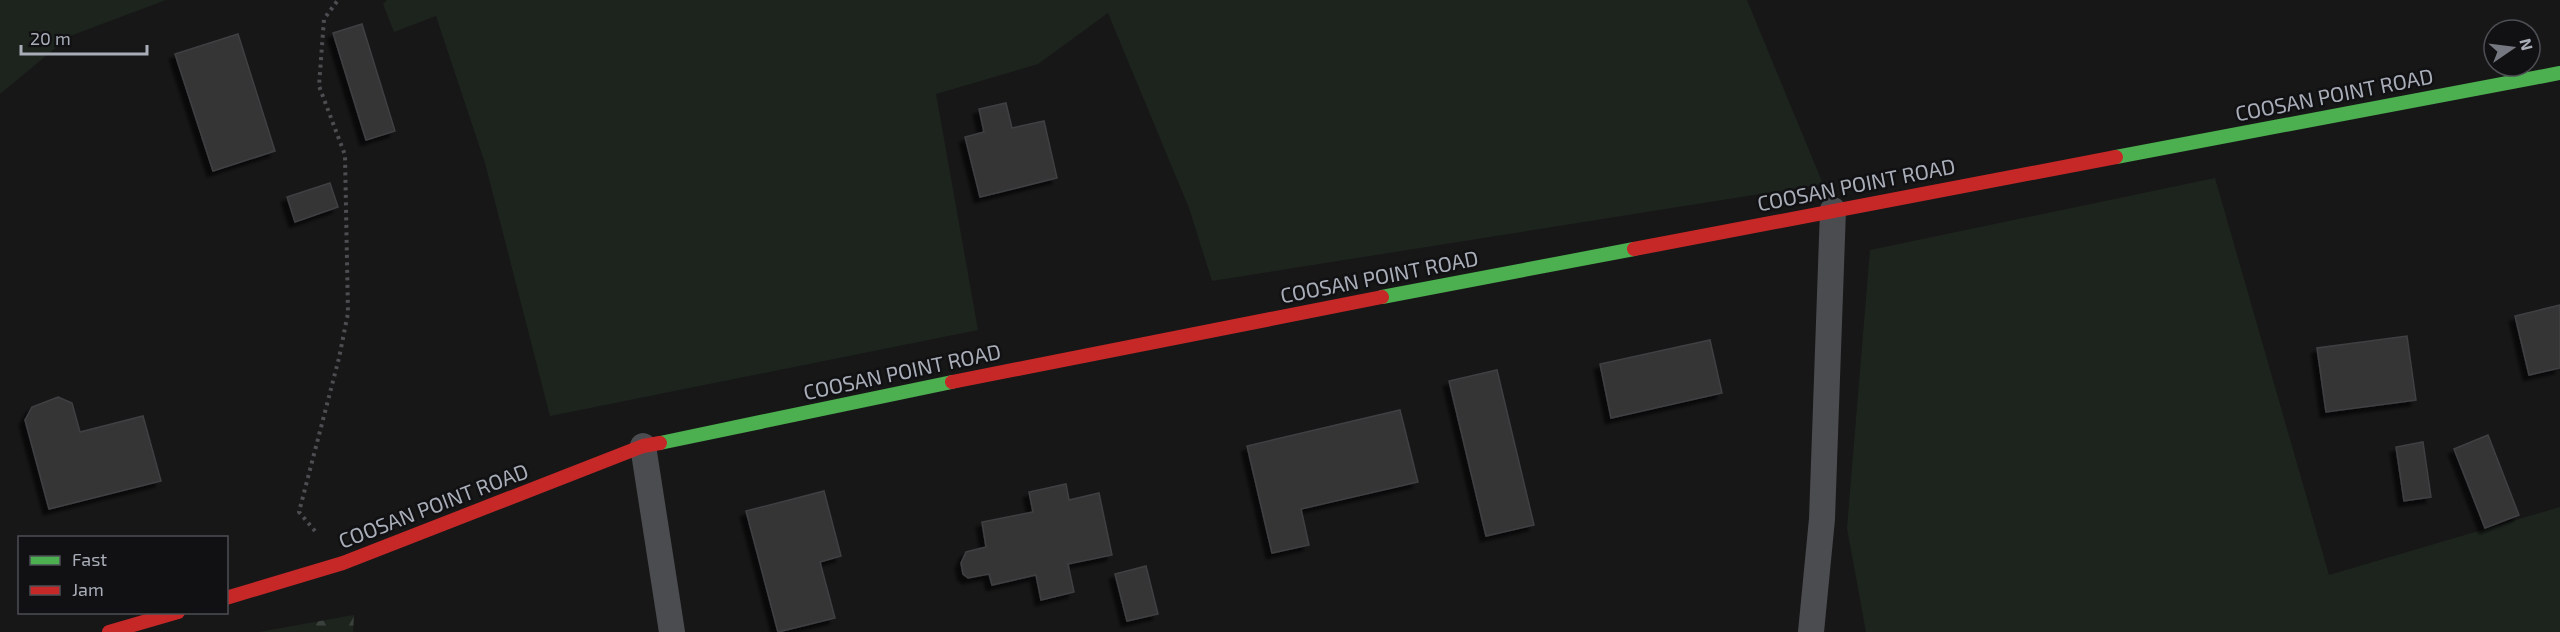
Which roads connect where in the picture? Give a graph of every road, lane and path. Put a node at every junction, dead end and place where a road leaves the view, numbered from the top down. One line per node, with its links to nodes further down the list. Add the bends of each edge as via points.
1 (338, 0): 5 (path, via 324,19 319,86 345,155 348,313 299,512)
2 (2560, 73): 3 (street, COOSAN POINT ROAD)
3 (1833, 210): 4 (street, COOSAN POINT ROAD, via 1149,342); 10 (lane, via 1822,519)
4 (643, 446): 5 (street, COOSAN POINT ROAD); 9 (lane)
5 (343, 563): 6 (street, COOSAN POINT ROAD)
6 (228, 597)
7 (171, 614): 8 (street)
8 (109, 632)
9 (672, 632)
10 (1811, 632)

